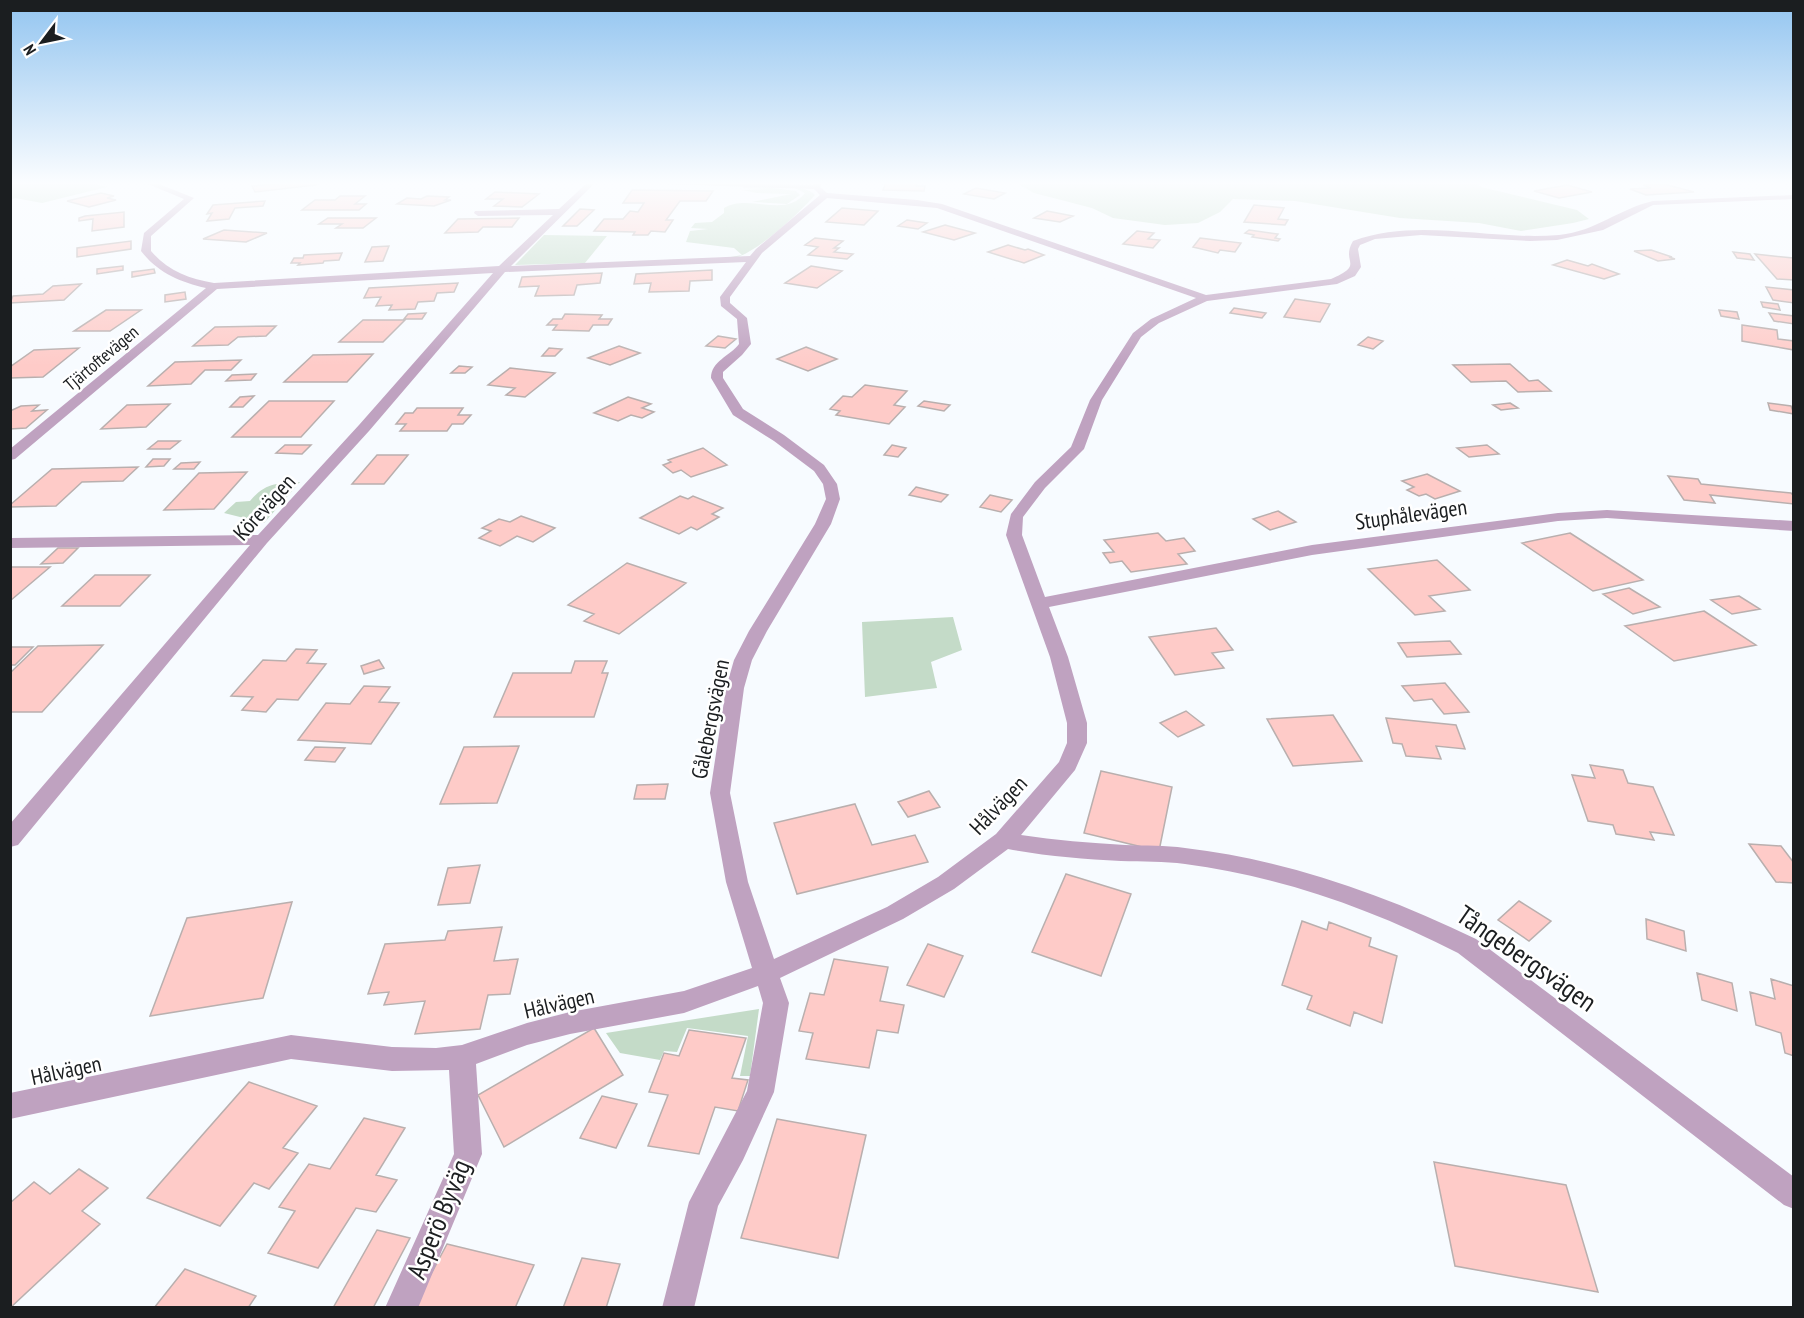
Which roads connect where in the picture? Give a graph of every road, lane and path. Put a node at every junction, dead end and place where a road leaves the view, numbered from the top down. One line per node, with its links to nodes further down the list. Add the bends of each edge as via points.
1 (146, 244): 8 (street, via 146,251 159,266)
2 (527, 244): 7 (street, Körevägen)
3 (767, 244): 6 (street, Gålebergsvägen)
4 (1047, 244): 9 (street)
5 (1356, 244): 9 (street, via 1356,267 1344,279)
6 (752, 259): 7 (street); 17 (street, Gålebergsvägen, via 725,297 725,304 741,318 745,344 720,366 717,378 738,412 819,468 830,484 833,499 823,524 743,660 725,746 721,803 737,882)
7 (502, 269): 8 (street); 12 (street, Körevägen)
8 (214, 286): 10 (street, Tjärtoftevägen)
9 (1205, 298): 14 (street, Hålvägen, via 1155,321 1137,335 1096,400 1077,449 1040,485 1016,517 1014,535)
10 (10, 456)
11 (1794, 526): 14 (street, Stuphålevägen, via 1607,514 1567,516 1312,550)
12 (262, 540): 13 (street); 15 (street, Körevägen)
13 (10, 543)
14 (1038, 604): 16 (street, Hålvägen, via 1059,657 1077,723 1077,743 1068,765)
15 (10, 839)
16 (1004, 840): 17 (street, Hålvägen, via 946,883 895,912); 20 (street, Tångebergsvägen, via 1045,848 1185,856 1289,875 1339,890 1426,925 1467,946)
17 (767, 973): 18 (street, Hålvägen, via 684,1002 570,1023); 22 (street, Gålebergsvägen, via 776,1003 760,1092 704,1202)
18 (462, 1057): 19 (street, Hålvägen, via 392,1059 291,1047); 21 (street, Asperö Byväg, via 468,1155)
19 (10, 1106)
20 (1794, 1195)
21 (401, 1308)
22 (678, 1308)

